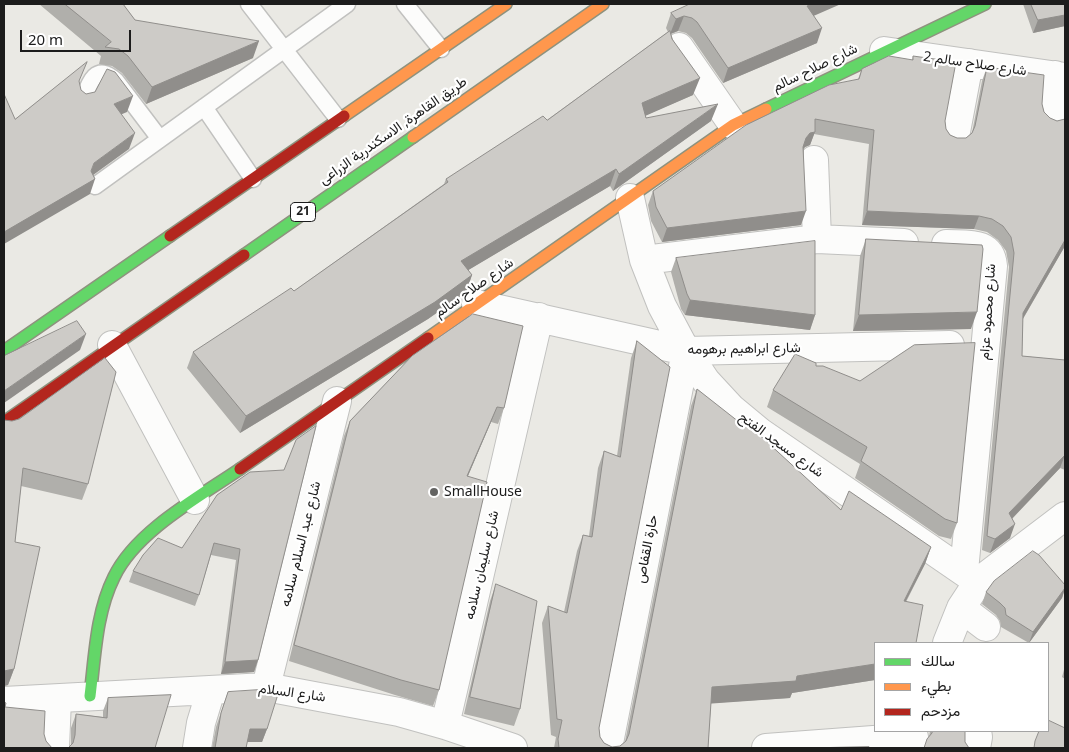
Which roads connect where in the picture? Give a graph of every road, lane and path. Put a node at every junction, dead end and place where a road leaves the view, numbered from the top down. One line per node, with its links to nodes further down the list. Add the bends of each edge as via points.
1 (249, 4): 8 (lane)
2 (347, 4): 8 (lane)
3 (405, 4): 9 (lane)
4 (506, 4): 9 (main road)
5 (603, 4): 29 (main road, طريق القاهرة, الاسكندرية الزراعى / 21)
6 (985, 4): 10 (main road, شارع صلاح سالم)
7 (679, 47): 17 (street)
8 (284, 49): 14 (lane); 16 (lane)
9 (441, 49): 16 (main road)
10 (884, 51): 11 (street, شارع صلاح سالم 2); 17 (main road, شارع صلاح سالم)
11 (969, 63): 12 (street, شارع صلاح سالم 2); 18 (street)
12 (1060, 76): 15 (street)
13 (83, 100): 19 (lane, via 89,80 95,75 110,75)
14 (204, 107): 19 (lane); 21 (lane)
15 (1053, 118)
16 (338, 120): 21 (main road)
17 (733, 125): 23 (main road, شارع صلاح سالم)
18 (955, 136)
19 (160, 139): 22 (lane)
20 (814, 160): 24 (street)
21 (253, 179): 30 (main road)
22 (95, 186)
23 (630, 198): 25 (street, شارع مسجد الفتح); 26 (main road, شارع صلاح سالم)
24 (817, 239): 25 (street, شارع محمود عزام); 28 (street, شارع محمود عزام, via 982,246 993,258)
25 (644, 260): 31 (street, شارع مسجد الفتح, via 662,306)
26 (476, 304): 27 (street, شارع ابراهيم برهومه); 32 (main road, شارع صلاح سالم)
27 (538, 317): 31 (street, شارع ابراهيم برهومه); 45 (street, شارع سليمان سلامه)
28 (986, 344): 31 (street, شارع ابراهيم برهومه); 36 (street, شارع محمود عزام)
29 (112, 345): 33 (main road, طريق القاهرة, الاسكندرية الزراعى / 21); 34 (street)
30 (4, 351)
31 (686, 351): 36 (street, شارع مسجد الفتح, via 706,382 760,432); 51 (street, حارة القفاص)
32 (337, 401): 34 (main road, شارع صلاح سالم); 40 (street, شارع عبد السلام سلامه)
33 (4, 422)
34 (194, 500): 42 (main road, شارع صلاح سالم, via 140,540 122,563 108,590 101,619)
35 (1065, 516): 36 (street)
36 (971, 576): 37 (street)
37 (961, 608): 38 (street); 39 (street)
38 (986, 627)
39 (947, 642)
40 (266, 687): 41 (street, شارع السلام); 45 (street, شارع السلام, via 390,710)
41 (211, 690): 42 (street, شارع السلام); 49 (street)
42 (90, 696): 43 (street, شارع السلام)
43 (57, 698): 44 (street, شارع السلام); 48 (street)
44 (4, 701)
45 (445, 725): 50 (street, شارع السلام)
46 (976, 732): 53 (street)
47 (914, 739): 52 (street)
48 (55, 748)
49 (197, 748)
50 (513, 748)
51 (608, 748)
52 (766, 748)
53 (976, 748)

